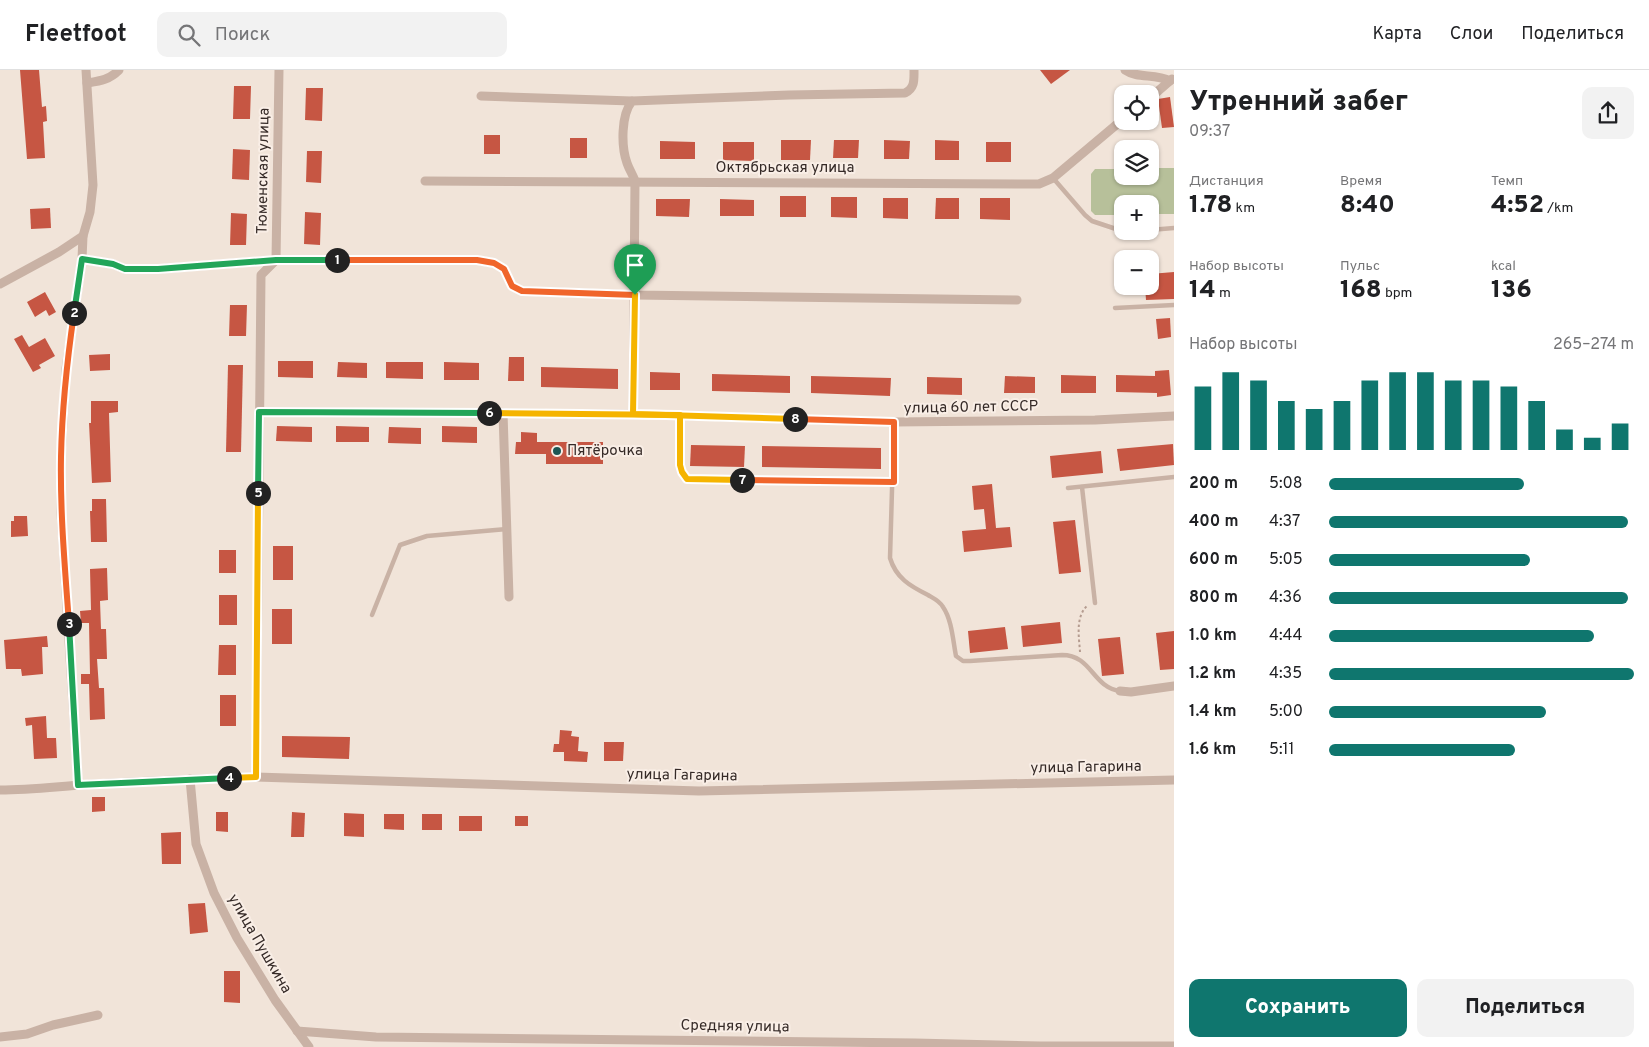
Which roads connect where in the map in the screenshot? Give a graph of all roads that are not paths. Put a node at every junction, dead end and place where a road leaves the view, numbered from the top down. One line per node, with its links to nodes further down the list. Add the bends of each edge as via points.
1 (86, 70): 7 (street)
2 (119, 70): 7 (street, via 112,77)
3 (280, 70): 20 (street, Тюменская улица)
4 (914, 70): 10 (street, via 914,84 905,93)
5 (1125, 70): 6 (street, via 1131,74)
6 (1172, 79): 8 (street)
7 (87, 83): 18 (street, via 93,185)
8 (1159, 90)
9 (482, 96): 10 (street)
10 (632, 101): 14 (street, via 624,115 623,135 626,161)
11 (1114, 127): 12 (street, Октябрьская улица)
12 (1053, 178): 14 (street, Октябрьская улица, via 1039,184); 15 (lane, via 1092,221)
13 (425, 181): 14 (street, Октябрьская улица)
14 (636, 181): 22 (street)
15 (1114, 228)
16 (1174, 228): 17 (lane)
17 (1159, 229)
18 (83, 236): 19 (street); 21 (street)
19 (82, 259): 20 (street, via 125,269); 45 (street, via 66,368 61,456 61,512)
20 (276, 260): 22 (street, via 477,260 494,263 504,269 512,286 522,291); 26 (street, via 261,275)
21 (0, 284)
22 (635, 295): 23 (street); 28 (street)
23 (1016, 300)
24 (1174, 305): 25 (lane)
25 (1115, 308)
26 (259, 412): 27 (street, улица 60 лет СССР); 42 (street)
27 (503, 413): 28 (street, улица 60 лет СССР); 36 (street)
28 (633, 414): 29 (street, улица 60 лет СССР)
29 (680, 415): 31 (street, улица 60 лет СССР); 33 (lane, via 680,465 687,479)
30 (1174, 416): 31 (street, улица 60 лет СССР)
31 (894, 422): 33 (lane)
32 (1174, 477): 34 (lane)
33 (894, 482): 41 (lane, via 890,558 893,568 908,584 944,607 956,656 970,661 1075,656 1106,687)
34 (1082, 487): 35 (lane); 38 (lane)
35 (1068, 488)
36 (507, 529): 37 (street); 39 (lane, via 427,536 400,546)
37 (509, 597)
38 (1095, 603)
39 (372, 615)
40 (1174, 686): 41 (street)
41 (1120, 691)
42 (256, 777): 43 (street, улица Гагарина); 44 (street, улица Гагарина, via 699,791)
43 (190, 779): 45 (street, улица Гагарина); 48 (street, улица Пушкина, via 196,844 214,893 237,938)
44 (1174, 780)
45 (78, 785): 46 (street)
46 (0, 790)
47 (98, 1015): 49 (street, via 27,1034)
48 (297, 1031): 50 (street, Средняя улица, via 376,1036); 52 (street, улица Пушкина)
49 (0, 1037)
50 (915, 1045): 51 (street, Средняя улица)
51 (1174, 1046)
52 (309, 1047)

